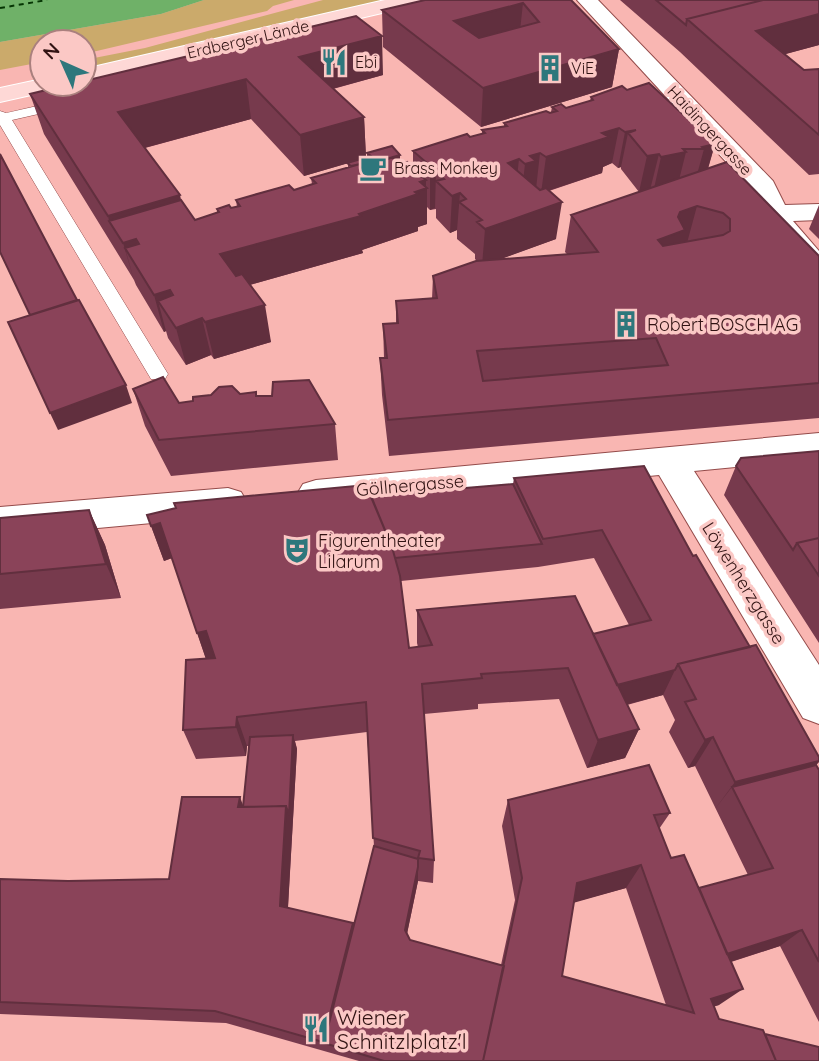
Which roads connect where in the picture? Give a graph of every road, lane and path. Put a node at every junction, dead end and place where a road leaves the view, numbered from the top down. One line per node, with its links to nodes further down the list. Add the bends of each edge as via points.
1 (412, 0): 3 (main road, Erdberger Lände)
2 (587, 0): 8 (street, Haidingergasse, via 764,187)
3 (98, 73)
4 (28, 95): 6 (main road)
5 (79, 101): 6 (lane)
6 (1, 109): 10 (lane)
7 (819, 212): 8 (street)
8 (773, 214): 9 (street, Haidingergasse)
9 (819, 268)
10 (158, 374)
11 (819, 446): 12 (street, Göllnergasse)
12 (669, 461): 13 (street, Göllnergasse); 14 (street, Löwenherzgasse)
13 (0, 522)
14 (819, 704)

